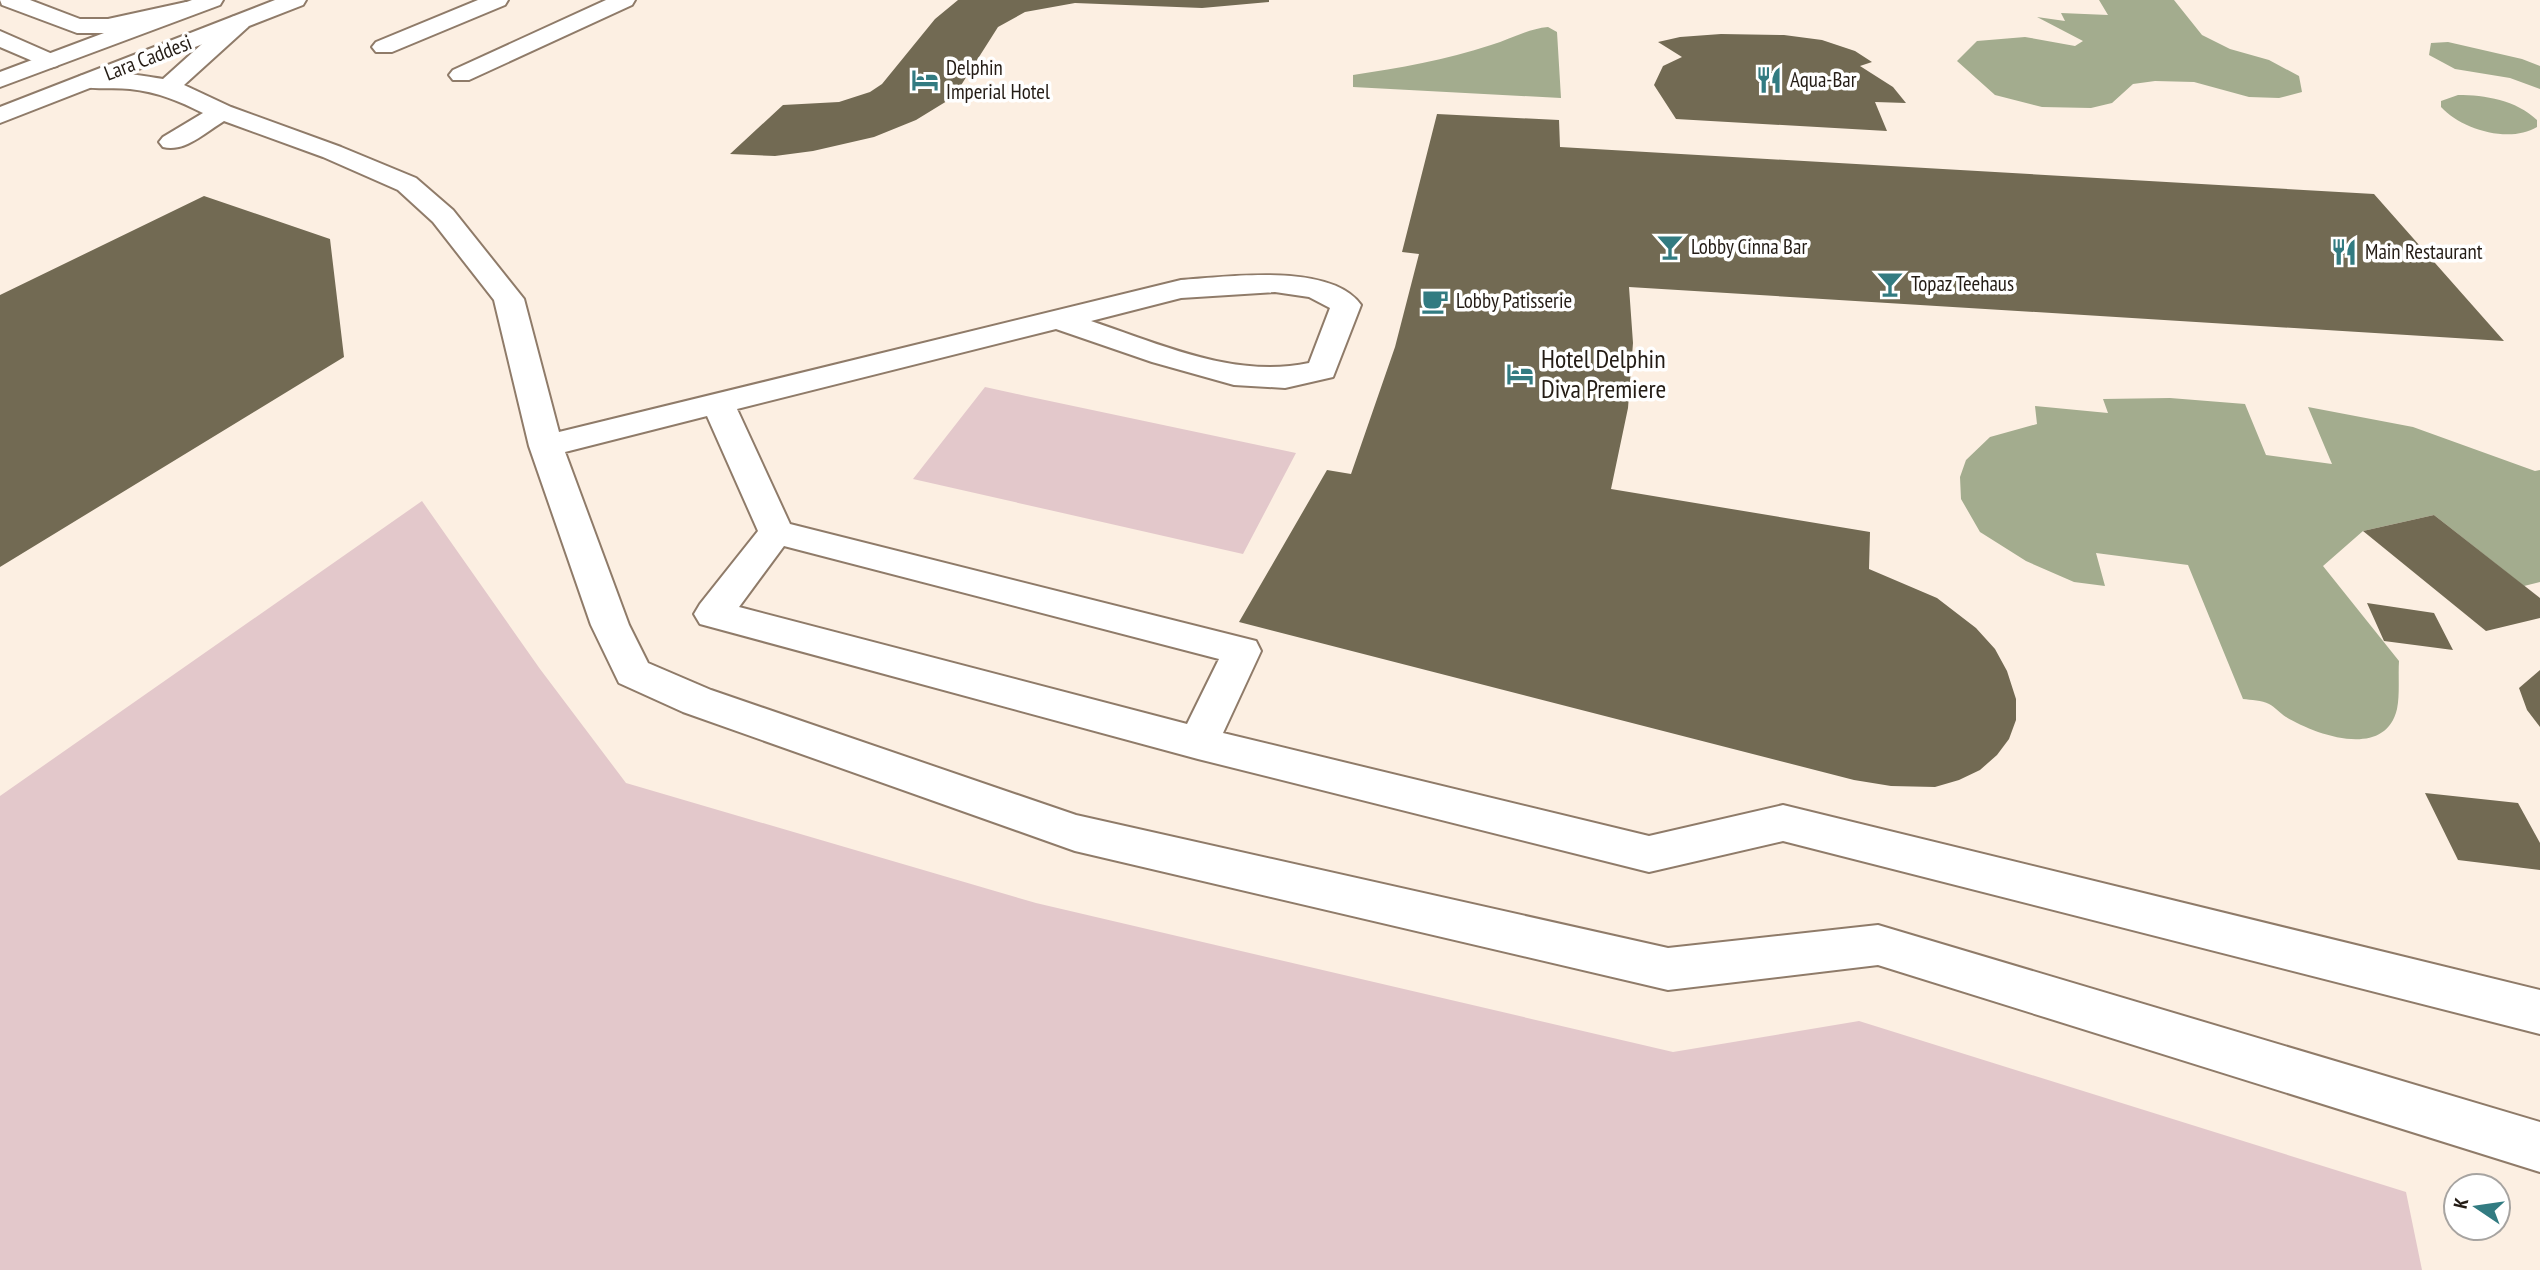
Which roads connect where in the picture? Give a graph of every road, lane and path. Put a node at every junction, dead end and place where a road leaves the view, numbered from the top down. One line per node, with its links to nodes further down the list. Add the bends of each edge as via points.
1 (10, 0): 6 (main road, via 77,26 108,26)
2 (212, 0): 6 (main road, Lara Caddesi)
3 (295, 0): 7 (main road, Lara Caddesi)
4 (496, 0): 9 (main road)
5 (624, 0): 11 (main road)
6 (186, 9): 10 (main road, Lara Caddesi)
7 (240, 22): 13 (main road, Lara Caddesi); 14 (main road)
8 (0, 38): 10 (main road)
9 (384, 47)
10 (49, 61): 12 (main road, Lara Caddesi)
11 (461, 75)
12 (0, 80)
13 (89, 81): 14 (main road); 16 (main road, Lara Caddesi)
14 (168, 87): 15 (main road)
15 (222, 112): 17 (main road); 20 (main road, via 407,184 443,216 509,299)
16 (0, 116)
17 (172, 142)
18 (1058, 320): 18 (main road, via 1234,375 1285,378 1322,370 1346,305 1317,289 1275,283 1181,289); 19 (main road)
19 (718, 404): 20 (main road); 21 (main road)
20 (546, 446): 24 (main road, via 610,625 633,673 736,715 1075,833 1668,969 1878,945)
21 (776, 532): 22 (main road, via 1242,651); 22 (main road, via 713,614)
22 (1198, 743): 23 (main road, via 1649,854 1783,823)
23 (2540, 1012)
24 (2540, 1147)

